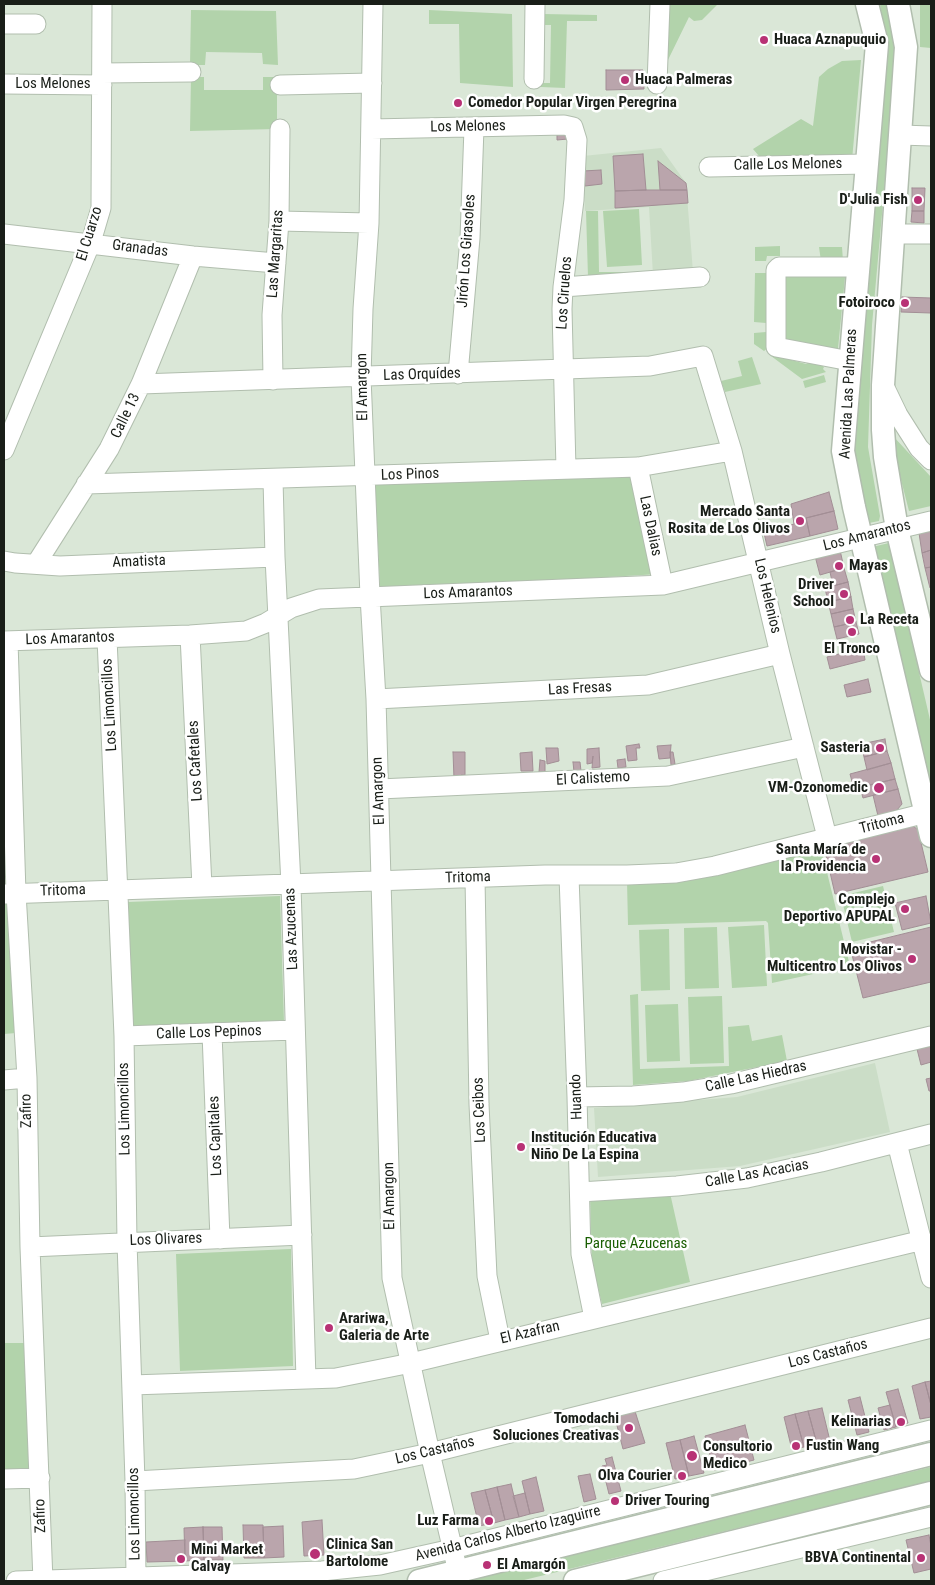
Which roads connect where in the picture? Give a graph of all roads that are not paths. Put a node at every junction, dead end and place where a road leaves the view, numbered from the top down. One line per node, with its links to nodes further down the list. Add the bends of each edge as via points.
1 (102, 4): 10 (street, El Cuarzo)
2 (373, 4): 12 (street, El Amargon)
3 (535, 4): 11 (street)
4 (660, 4): 15 (street)
5 (867, 4): 22 (main road, Avenida Las Palmeras, via 877,44)
6 (898, 4): 20 (main road, via 906,47)
7 (4, 24): 8 (street)
8 (36, 24)
9 (191, 72): 10 (street, Los Melones)
10 (102, 79): 13 (street, Los Melones); 29 (street, El Cuarzo, via 101,208)
11 (534, 79)
12 (372, 83): 14 (street); 19 (street, El Amargon)
13 (4, 84)
14 (280, 84)
15 (658, 84)
16 (564, 125): 17 (street, Los Melones); 34 (street, Los Ciruelos, via 573,127 577,140)
17 (474, 128): 19 (street, Los Melones); 38 (street, Jirón Los Girasoles, via 470,238)
18 (280, 129): 24 (street, Las Margaritas)
19 (371, 129): 25 (street, El Amargon)
20 (900, 135): 21 (street); 27 (main road)
21 (931, 136)
22 (867, 164): 23 (street, Calle Los Melones); 32 (main road, Avenida Las Palmeras)
23 (709, 166)
24 (278, 221): 25 (street); 31 (street, Las Margaritas)
25 (369, 223): 39 (street, El Amargon)
26 (4, 234): 29 (street, Granadas)
27 (894, 234): 28 (street); 42 (main road)
28 (931, 234)
29 (90, 242): 30 (street, Granadas); 43 (street, El Cuarzo)
30 (193, 256): 31 (street, Granadas); 41 (street, Calle 13)
31 (276, 263): 40 (street, Las Margaritas, via 272,315)
32 (858, 266): 36 (main road, Avenida Las Palmeras); 36 (street, via 779,267 776,270 776,347)
33 (700, 277): 34 (street)
34 (564, 287): 37 (street, Los Ciruelos)
35 (703, 356): 37 (street, Las Orquídes, via 650,366); 44 (street, Los Helenios)
36 (850, 361): 53 (main road, Avenida Las Palmeras, via 843,451)
37 (563, 370): 38 (street, Las Orquídes); 47 (street, Los Ciruelos)
38 (458, 374): 39 (street, Las Orquídes)
39 (361, 377): 40 (street, Las Orquídes); 48 (street, El Amargon)
40 (273, 380): 41 (street, Las Orquídes)
41 (141, 384): 50 (street, Calle 13, via 109,450)
42 (883, 385): 45 (street, via 919,448); 52 (main road, via 885,456)
43 (4, 450)
44 (732, 451): 46 (street, Los Pinos); 56 (street, Los Helenios)
45 (931, 460)
46 (638, 467): 47 (street, Los Pinos); 58 (street, Las Dalias)
47 (566, 469): 48 (street, Los Pinos)
48 (366, 476): 49 (street, Los Pinos); 59 (street, El Amargon)
49 (273, 480): 50 (street, Los Pinos); 54 (street, Las Azucenas)
50 (86, 484): 57 (street, Calle 13)
51 (931, 520): 52 (street, Los Amarantos)
52 (897, 529): 53 (street, Los Amarantos); 65 (main road)
53 (861, 537): 56 (street, Los Amarantos); 70 (main road, Avenida Las Palmeras)
54 (275, 557): 57 (street, Amatista, via 60,566); 60 (street, Las Azucenas)
55 (4, 561): 57 (street, Amatista)
56 (759, 562): 58 (street, Los Amarantos); 64 (street, Los Helenios)
57 (36, 564)
58 (663, 585): 59 (street, Los Amarantos)
59 (370, 596): 60 (street, Los Amarantos, via 312,600); 66 (street, El Amargon)
60 (278, 615): 61 (street, Los Amarantos, via 246,630); 76 (street, Las Azucenas)
61 (190, 635): 62 (street, Los Amarantos); 77 (street, Los Cafetales)
62 (107, 638): 63 (street, Los Amarantos); 78 (street, Los Limoncillos)
63 (6, 641): 69 (street, Zafiro)
64 (780, 654): 66 (street, Las Fresas, via 648,685); 67 (street, Los Helenios)
65 (931, 670)
66 (376, 699): 68 (street, El Amargon)
67 (804, 747): 68 (street, El Calistemo, via 668,776); 72 (street, Los Helenios)
68 (379, 789): 75 (street, El Amargon)
69 (8, 807): 79 (street, Zafiro)
70 (926, 813): 71 (main road, Avenida Las Palmeras); 72 (street, Tritoma)
71 (931, 836)
72 (827, 837): 73 (street, Tritoma, via 715,866 676,872)
73 (569, 876): 74 (street, Tritoma); 86 (street, Huando)
74 (475, 878): 75 (street, Tritoma); 98 (street, Los Ceibos, via 479,1104 487,1276)
75 (382, 881): 76 (street, Tritoma); 99 (street, El Amargon, via 392,1278)
76 (291, 884): 77 (street, Tritoma); 80 (street, Las Azucenas)
77 (202, 887): 78 (street, Tritoma)
78 (118, 889): 79 (street, Tritoma); 82 (street, Los Limoncillos)
79 (10, 893): 84 (street, Zafiro)
80 (295, 1030): 81 (street, Calle Los Pepinos); 90 (street, Las Azucenas)
81 (212, 1033): 82 (street, Calle Los Pepinos); 91 (street, Los Capitales)
82 (124, 1036): 93 (street, Los Limoncillos)
83 (931, 1036): 86 (street, Calle Las Hiedras, via 731,1084 674,1093)
84 (27, 1078): 85 (street); 94 (street, Zafiro)
85 (4, 1080)
86 (577, 1097): 89 (street, Huando)
87 (931, 1134): 88 (street, Calle Las Acacias)
88 (897, 1143): 89 (street, Calle Las Acacias, via 747,1178); 92 (street)
89 (580, 1192): 96 (street, Huando, via 581,1254)
90 (302, 1235): 91 (street, Los Olivares); 100 (street, Las Azucenas)
91 (220, 1238): 93 (street, Los Olivares)
92 (923, 1240): 95 (street); 96 (street, El Azafran)
93 (127, 1242): 94 (street, Los Olivares); 101 (street, Los Limoncillos)
94 (30, 1247): 105 (street, Zafiro)
95 (931, 1278)
96 (594, 1318): 98 (street, El Azafran)
97 (931, 1328): 103 (street, Los Castaños)
98 (500, 1340): 99 (street, El Azafran)
99 (411, 1362): 100 (street, El Azafran, via 336,1378); 103 (street, El Amargon)
100 (306, 1379): 101 (street, El Azafran)
101 (132, 1385): 107 (street, Los Limoncillos)
102 (931, 1430): 110 (street, Avenida Carlos Alberto Izaguirre)
103 (430, 1453): 107 (street, Los Castaños, via 354,1469); 110 (street, El Amargon)
104 (931, 1454): 111 (main road, Avenida Carlos Alberto Izaguirre)
105 (40, 1478): 106 (street); 114 (street, Zafiro)
106 (4, 1480)
107 (135, 1481): 112 (street, Los Limoncillos)
108 (931, 1493): 116 (main road)
109 (931, 1517): 117 (street)
110 (452, 1549): 111 (street, El Amargon); 112 (street, Avenida Carlos Alberto Izaguirre, via 355,1568)
111 (458, 1572): 115 (main road, Avenida Carlos Alberto Izaguirre)
112 (136, 1579): 114 (street, Avenida Carlos Alberto Izaguirre)
113 (16, 1581): 114 (street, Avenida Carlos Alberto Izaguirre)
114 (43, 1581)
115 (419, 1581)
116 (575, 1581)
117 (662, 1581)

